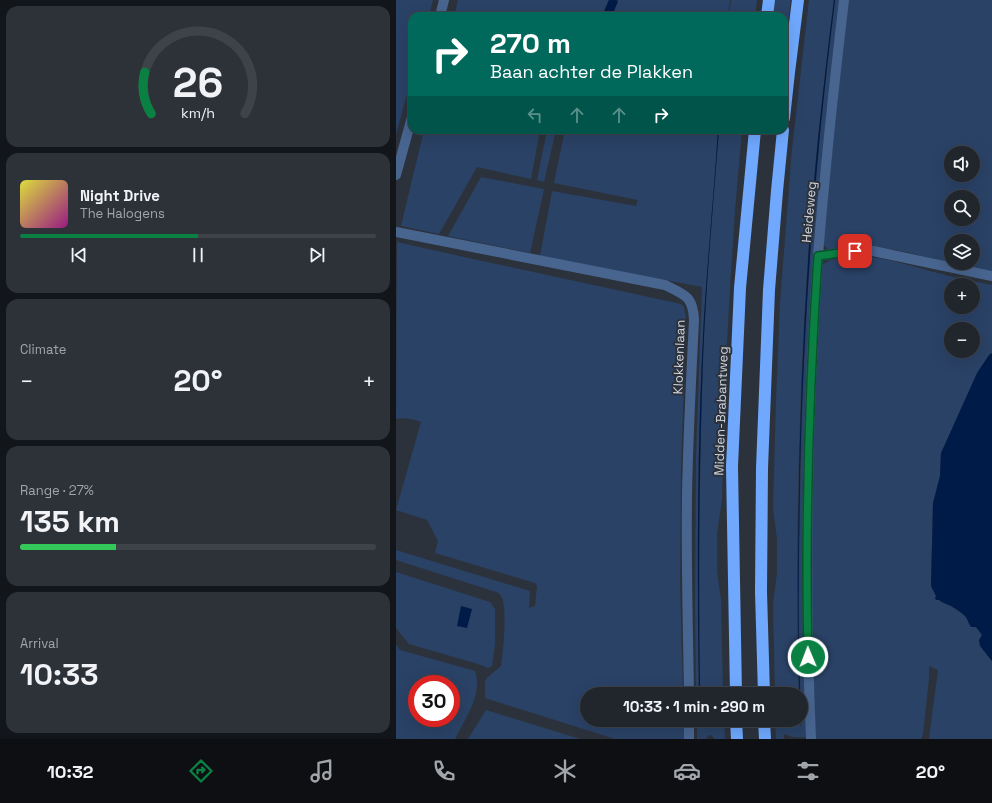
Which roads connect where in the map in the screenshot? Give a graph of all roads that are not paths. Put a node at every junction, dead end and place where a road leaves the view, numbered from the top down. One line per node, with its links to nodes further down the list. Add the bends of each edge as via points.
1 (444, 0): 5 (street)
2 (769, 0): 6 (highway)
3 (798, 0): 7 (highway)
4 (844, 0): 13 (street, Heideweg)
5 (441, 12)
6 (768, 12)
7 (788, 84)
8 (408, 131): 11 (street)
9 (755, 134): 16 (highway, Midden-Brabantweg, via 740,288 732,466)
10 (783, 134): 17 (highway, via 769,290 762,468 761,592)
11 (396, 174)
12 (396, 232): 15 (street, Klokkenlaan, via 665,285 689,299 694,309 694,320 687,498)
13 (818, 256): 14 (street, via 873,251); 24 (street, Heideweg, via 808,494)
14 (992, 276)
15 (689, 687)
16 (736, 687)
17 (764, 687)
18 (689, 727): 21 (street)
19 (736, 727): 22 (highway)
20 (764, 727): 23 (highway)
21 (689, 739)
22 (737, 739)
23 (764, 739)
24 (811, 739)

